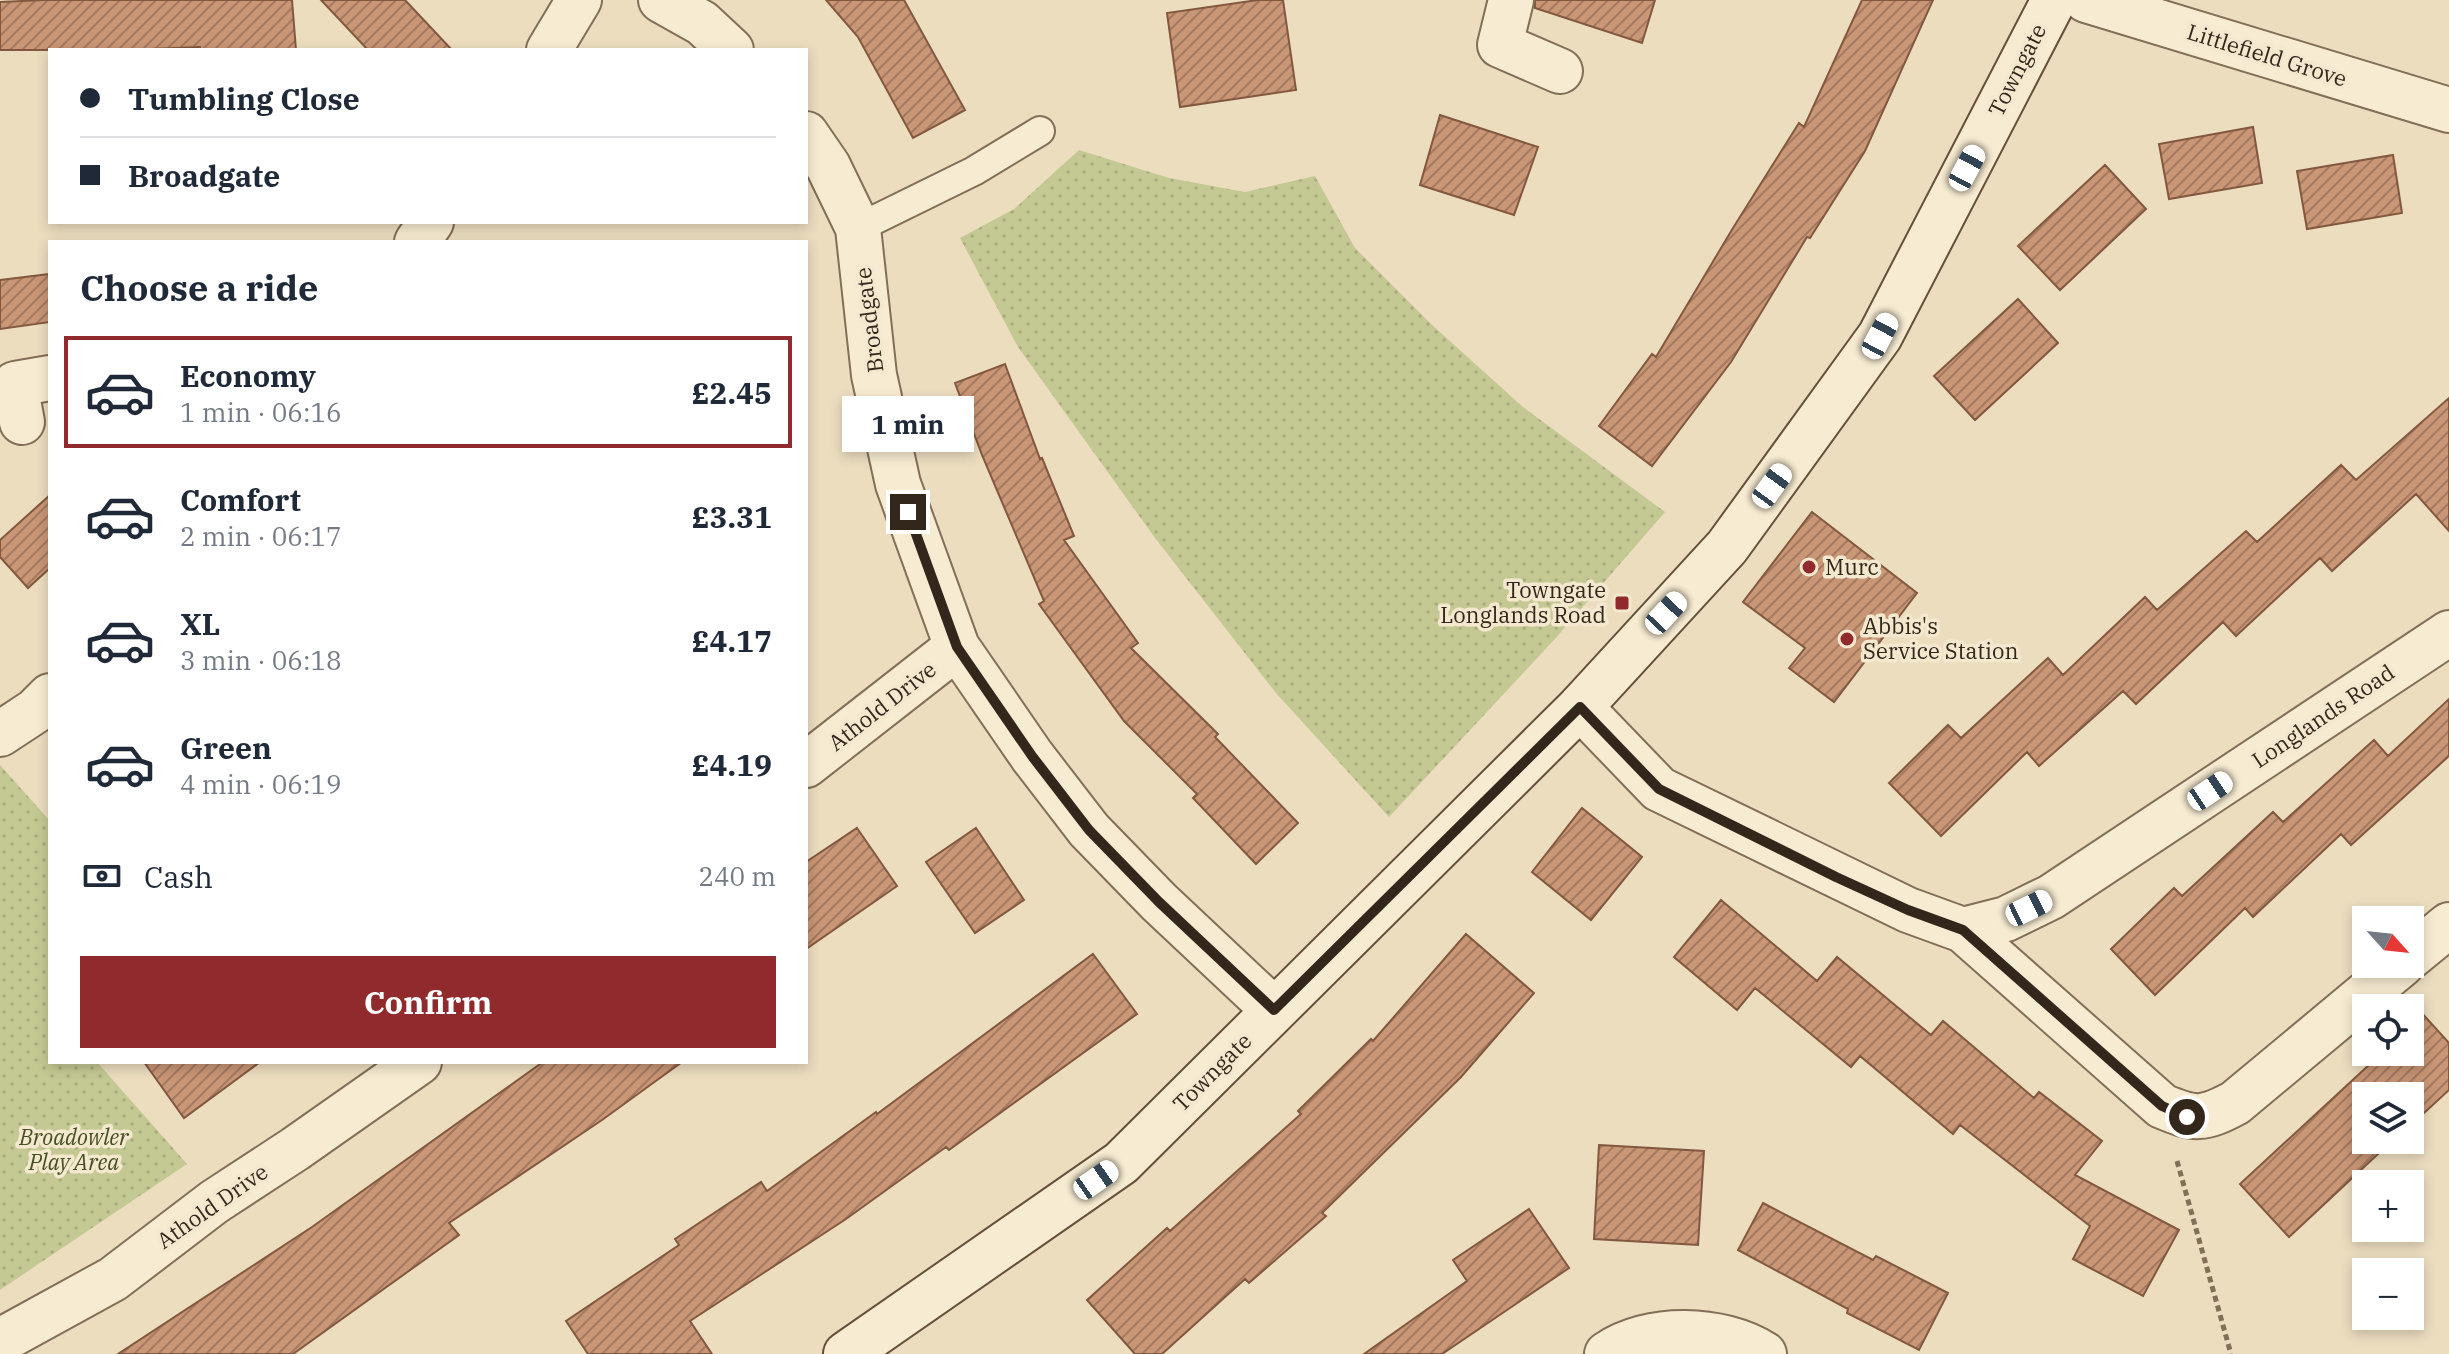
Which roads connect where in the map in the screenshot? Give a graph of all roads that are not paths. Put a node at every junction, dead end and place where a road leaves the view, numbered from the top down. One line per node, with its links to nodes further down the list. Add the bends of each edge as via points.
1 (579, 0): 6 (street)
2 (661, 0): 7 (street, via 702,23)
3 (1511, 0): 8 (street, via 1500,45)
4 (2054, 0): 18 (street, Towngate, via 1880,336 1727,547)
5 (2086, 0): 9 (street, Littlefield Grove)
6 (550, 48)
7 (729, 48)
8 (1560, 71)
9 (2449, 110)
10 (1040, 131): 12 (lane, via 974,171)
11 (808, 137): 12 (street, Broadgate)
12 (858, 228): 16 (street, Broadgate, via 874,375 898,484)
13 (48, 378): 14 (street, via 15,384)
14 (22, 422)
15 (2449, 633): 22 (street, Longlands Road, via 2051,897 2006,919)
16 (957, 647): 20 (street, Athold Drive); 25 (street, Broadgate, via 1089,830)
17 (48, 698): 19 (street)
18 (1580, 707): 22 (street, via 1659,789 1836,877); 25 (street, Towngate)
19 (0, 734)
20 (808, 763)
21 (2449, 925): 23 (street)
22 (1963, 930): 24 (street, via 2162,1106 2187,1117 2211,1116 2235,1103)
23 (2424, 946)
24 (2385, 978)
25 (1274, 1010): 28 (street, Towngate, via 1121,1163)
26 (416, 1064): 27 (street, Athold Drive, via 214,1202 113,1279)
27 (0, 1341)
28 (846, 1354)
29 (1607, 1354): 30 (street, via 1664,1332 1714,1336)
30 (1764, 1354)

